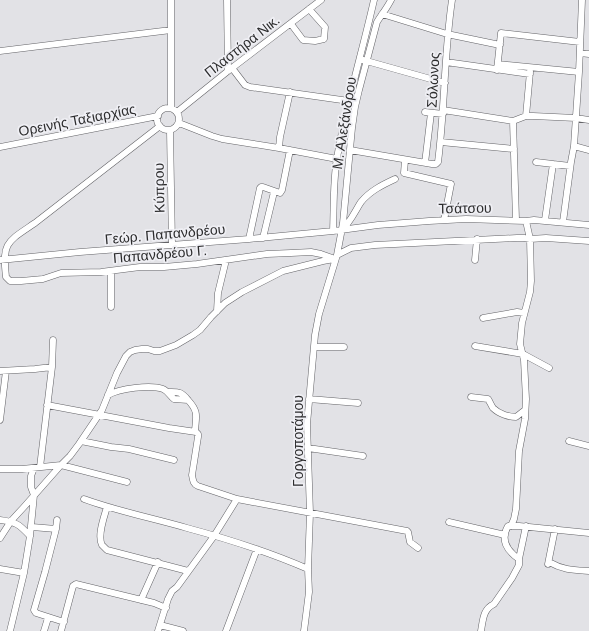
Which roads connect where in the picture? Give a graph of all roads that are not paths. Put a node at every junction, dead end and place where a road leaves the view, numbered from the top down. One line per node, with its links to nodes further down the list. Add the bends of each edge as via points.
1 (171, 0): 11 (street)
2 (227, 0): 23 (street)
3 (321, 0): 8 (street, Πλαστήρα Νικ.)
4 (374, 0): 18 (street, Μ. Αλεξάνδρου)
5 (390, 0): 9 (street, Μ. Αλεξάνδρου)
6 (452, 0): 12 (street, Σόλωνος)
7 (582, 0): 13 (street)
8 (309, 9): 10 (street, Πλαστήρα Νικ.); 10 (street, via 325,27 324,39 303,40)
9 (382, 14): 12 (street); 19 (street, Μ. Αλεξάνδρου)
10 (291, 24): 23 (street, Πλαστήρα Νικ.)
11 (171, 30): 15 (street); 29 (street)
12 (447, 34): 14 (street); 20 (street, Σόλωνος)
13 (580, 42): 14 (street, via 501,33); 16 (street)
14 (500, 46): 21 (street)
15 (0, 51)
16 (580, 53): 17 (street); 24 (street)
17 (589, 54)
18 (359, 59): 19 (street); 28 (street, Μ. Αλεξάνδρου)
19 (367, 61): 26 (street); 46 (street, Μ. Αλεξάνδρου, via 355,107)
20 (446, 62): 21 (street); 26 (street, Σόλωνος)
21 (497, 67): 22 (street); 25 (street)
22 (530, 67): 24 (street); 25 (street)
23 (230, 70): 27 (street, via 250,87); 30 (street, Πλαστήρα Νικ.)
24 (579, 72): 34 (street)
25 (530, 74): 33 (street)
26 (445, 83): 31 (street, Σόλωνος)
27 (290, 92): 28 (street); 43 (street)
28 (349, 101): 48 (street, Μ. Αλεξάνδρου)
29 (171, 108): 30 (street); 32 (street, via 162,110)
30 (177, 112): 37 (street)
31 (443, 112): 36 (street); 40 (street, Σόλωνος); 51 (street, via 428,112)
32 (158, 116): 38 (street, via 157,122); 42 (street, Ορεινής Ταξιαρχίας)
33 (526, 116): 34 (street); 36 (street)
34 (576, 118): 35 (street); 41 (street)
35 (589, 120)
36 (513, 121): 44 (street)
37 (179, 123): 39 (street); 43 (street, via 222,139)
38 (160, 126): 39 (street); 71 (street, via 14,237)
39 (170, 131): 69 (street, Κύπρου)
40 (441, 142): 44 (street); 51 (street, Σόλωνος, via 438,162)
41 (574, 146): 47 (street); 53 (street)
42 (0, 147)
43 (279, 148): 45 (street)
44 (514, 149): 57 (street)
45 (290, 150): 48 (street); 55 (street, via 282,190 280,193)
46 (350, 150): 49 (street); 62 (street, Μ. Αλεξάνδρου)
47 (589, 150)
48 (337, 159): 63 (street, Μ. Αλεξάνδρου)
49 (406, 160): 51 (street); 56 (street, via 404,173 451,184)
50 (536, 162): 52 (street)
51 (425, 163)
52 (553, 164): 53 (street); 58 (street)
53 (570, 166): 60 (street)
54 (395, 179): 62 (street, via 376,188 366,197 348,225)
55 (274, 192): 64 (street); 65 (street, via 260,188)
56 (444, 220): 57 (street, Τσάτσου); 62 (street, Τσάτσου)
57 (516, 220): 59 (street, Τσάτσου)
58 (545, 220): 59 (street, Τσάτσου); 60 (street, Τσάτσου)
59 (526, 221): 67 (street)
60 (562, 222): 61 (street, Τσάτσου)
61 (589, 225)
62 (341, 230): 63 (street, Τσάτσου); 70 (street, Γοργοποτάμου)
63 (333, 232): 64 (street, Γεώρ. Παπανδρέου)
64 (263, 238): 65 (street, Γεώρ. Παπανδρέου)
65 (249, 239): 69 (street, Γεώρ. Παπανδρέου)
66 (477, 239): 67 (street); 70 (street, via 364,246 351,248); 73 (street)
67 (530, 239): 68 (street); 79 (street, via 531,281)
68 (589, 241)
69 (172, 245): 71 (street, Γεώρ. Παπανδρέου)
70 (336, 257): 72 (street, Παπανδρέου Γ., via 301,252); 78 (street, via 274,275 242,292); 83 (street, Γοργοποτάμου, via 319,314)
71 (2, 260): 75 (street)
72 (226, 260): 74 (street, Παπανδρέου Γ.); 78 (street, via 218,293)
73 (475, 260)
74 (111, 271): 75 (street, Παπανδρέου Γ., via 61,273 43,279 21,281 10,281); 77 (street)
75 (6, 277): 76 (street)
76 (0, 282)
77 (110, 307)
78 (217, 311): 89 (street, via 200,330 176,345 160,351 142,349 130,352 121,365)
79 (524, 313): 80 (street); 85 (street, via 520,344)
80 (483, 318)
81 (53, 340): 86 (street)
82 (475, 346): 85 (street)
83 (314, 347): 84 (street); 91 (street, Γοργοποτάμου)
84 (344, 347)
85 (523, 354): 87 (street); 94 (street)
86 (52, 367): 88 (street); 93 (street)
87 (550, 368)
88 (3, 371): 96 (street)
89 (108, 395): 95 (street); 97 (street, via 136,387 163,389 174,399 188,400 193,406 196,412)
90 (471, 397): 94 (street, via 488,399 494,408 510,416 516,417)
91 (309, 399): 92 (street); 101 (street, Γοργοποτάμου)
92 (358, 403)
93 (48, 405): 95 (street); 105 (street)
94 (525, 410): 118 (street, via 519,451 516,509)
95 (99, 415): 97 (street); 98 (street)
96 (0, 420)
97 (195, 431): 109 (street, via 198,437 192,475 194,484)
98 (81, 441): 103 (street); 104 (street)
99 (569, 441): 100 (street)
100 (589, 446)
101 (308, 448): 102 (street); 112 (street, Γοργοποτάμου)
102 (363, 456)
103 (174, 460)
104 (61, 465): 105 (street); 107 (street); 108 (street)
105 (37, 468): 106 (street); 108 (street, via 31,476)
106 (0, 469)
107 (127, 482)
108 (34, 495): 115 (street); 117 (street)
109 (237, 498): 112 (street); 126 (street)
110 (84, 499): 111 (street)
111 (107, 507): 126 (street); 131 (street, via 100,538 106,550)
112 (310, 513): 128 (street, via 407,531 410,542); 133 (street, Γοργοποτάμου)
113 (0, 520): 115 (street)
114 (57, 520): 120 (street)
115 (12, 521): 122 (street); 125 (street)
116 (449, 522): 124 (street)
117 (32, 526): 120 (street); 125 (street)
118 (511, 526): 119 (street); 124 (street, via 508,526)
119 (526, 526): 121 (street); 130 (street)
120 (56, 529): 139 (street, via 34,610)
121 (555, 530): 123 (street); 135 (street, via 548,564)
122 (2, 531): 127 (street)
123 (589, 533)
124 (504, 535): 130 (street, via 507,548)
125 (30, 536): 136 (street)
126 (214, 536): 129 (street); 134 (street)
127 (0, 538)
128 (418, 548)
129 (257, 549): 133 (street); 146 (street)
130 (519, 559): 148 (street, via 519,566 512,578 494,604 486,610)
131 (158, 562): 134 (street); 137 (street)
132 (0, 569): 136 (street)
133 (308, 569): 147 (street, Γοργοποτάμου, via 309,592)
134 (188, 571): 138 (street, via 170,594)
135 (589, 571)
136 (24, 573): 142 (street)
137 (141, 600): 138 (street); 140 (street, via 76,584 73,586)
138 (166, 608): 141 (street)
139 (48, 618): 140 (street); 143 (street)
140 (64, 622): 144 (street)
141 (159, 628): 145 (street)
142 (10, 631)
143 (44, 631)
144 (61, 631)
145 (184, 631)
146 (226, 631)
147 (304, 631)
148 (481, 631)

